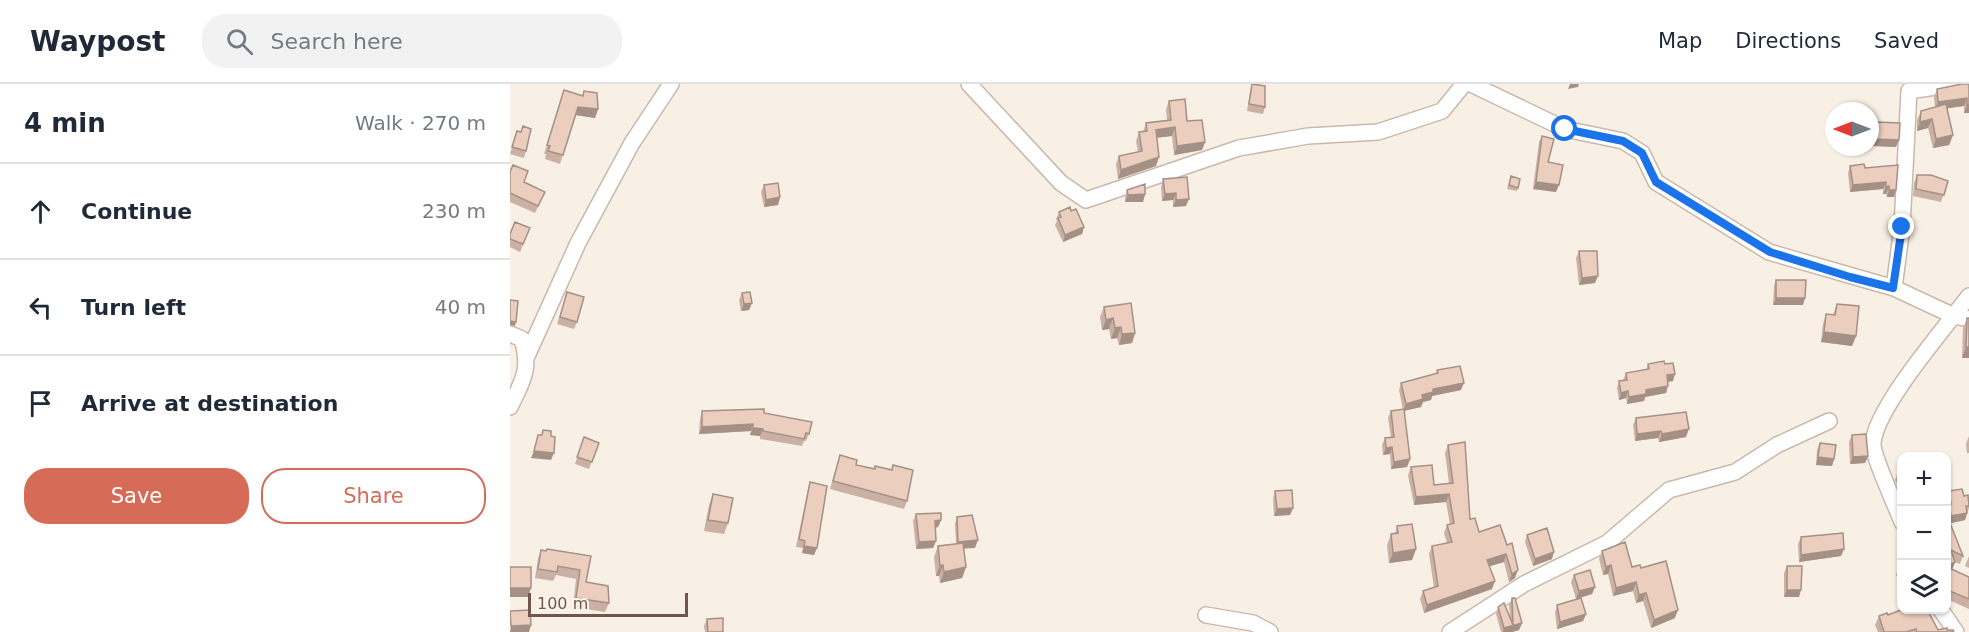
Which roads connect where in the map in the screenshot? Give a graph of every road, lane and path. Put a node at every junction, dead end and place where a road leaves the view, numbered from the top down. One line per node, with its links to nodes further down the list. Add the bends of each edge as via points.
1 (671, 84): 10 (street, via 632,143 578,243)
2 (969, 84): 3 (street, via 1061,183 1086,200 1239,148 1308,136 1378,132 1442,111)
3 (1464, 84)
4 (1472, 84): 6 (street, via 1565,129 1623,141 1642,153 1656,182 1770,252)
5 (1955, 84): 6 (street, via 1909,91 1902,227)
6 (1893, 288): 8 (street)
7 (1969, 296): 8 (street)
8 (1962, 317): 13 (street, via 1945,325 1880,419 1873,445)
9 (510, 334): 10 (street, via 522,339)
10 (527, 356): 11 (street, via 527,373)
11 (510, 407)
12 (1829, 421): 17 (street, via 1777,445 1735,472 1670,490 1607,543 1524,584)
13 (1897, 509)
14 (1944, 614): 18 (street)
15 (1206, 615): 16 (street, via 1252,623)
16 (1270, 632)
17 (1450, 632)
18 (1956, 632)

